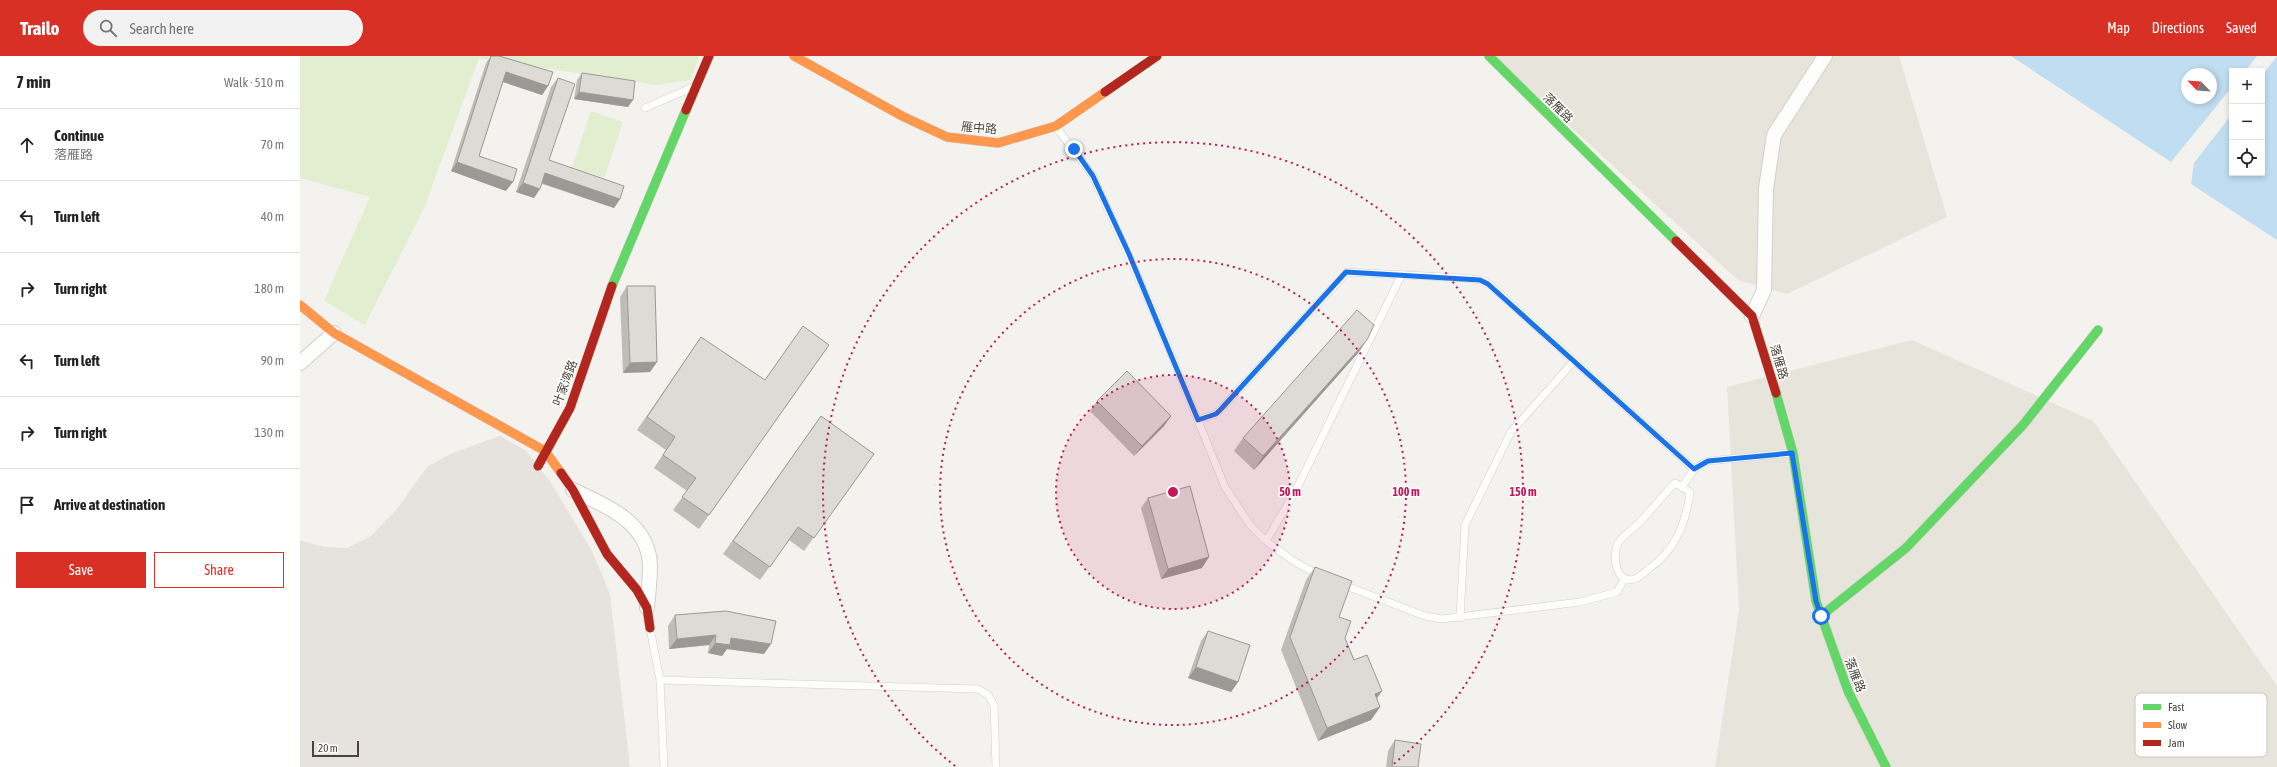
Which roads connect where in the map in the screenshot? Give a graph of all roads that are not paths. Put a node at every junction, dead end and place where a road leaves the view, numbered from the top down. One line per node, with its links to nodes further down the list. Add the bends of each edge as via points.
1 (709, 56): 6 (street, 叶家湾路)
2 (794, 56): 8 (street, 雁中路, via 902,116 947,137 998,143)
3 (1158, 56): 8 (street, 雁中路)
4 (1489, 56): 11 (street, 落雁路)
5 (1825, 56): 11 (street, via 1774,135 1766,188 1764,290)
6 (696, 86): 7 (lane); 17 (street, 叶家湾路, via 619,266 570,408)
7 (646, 108)
8 (1056, 126): 16 (lane, via 1093,176 1150,303)
9 (1402, 274): 14 (lane, via 1480,280 1488,284); 16 (lane, via 1346,272 1222,408 1216,414); 23 (lane, via 1295,492)
10 (300, 305): 13 (street)
11 (1752, 316): 18 (street, 落雁路)
12 (2098, 330): 26 (street, via 2023,425 1906,548)
13 (334, 333): 15 (street); 17 (street)
14 (1574, 361): 20 (lane); 27 (lane, via 1511,432 1465,525)
15 (300, 363)
16 (1198, 420): 23 (lane, via 1225,487 1250,525)
17 (545, 451): 19 (street, 叶家湾路); 22 (street)
18 (1792, 453): 20 (lane, via 1708,461); 26 (street, 落雁路, via 1816,601)
19 (538, 466)
20 (1694, 469): 21 (lane)
21 (1682, 487): 24 (lane, via 1690,492 1688,510 1676,541 1654,565 1638,577); 24 (lane, via 1676,483 1618,543 1616,570)
22 (573, 490): 25 (street, via 607,554 637,590); 25 (street, via 612,508 638,531 649,556)
23 (1266, 541): 27 (lane, via 1292,560 1328,579 1425,616 1442,619)
24 (1626, 578): 27 (lane, via 1618,592 1590,600)
25 (647, 608): 28 (street)
26 (1821, 616): 32 (street, 落雁路, via 1848,692)
27 (1460, 618)
28 (650, 628): 29 (lane)
29 (660, 680): 30 (lane); 31 (lane, via 978,689 988,695 994,705)
30 (664, 767)
31 (996, 767)
32 (1886, 767)

